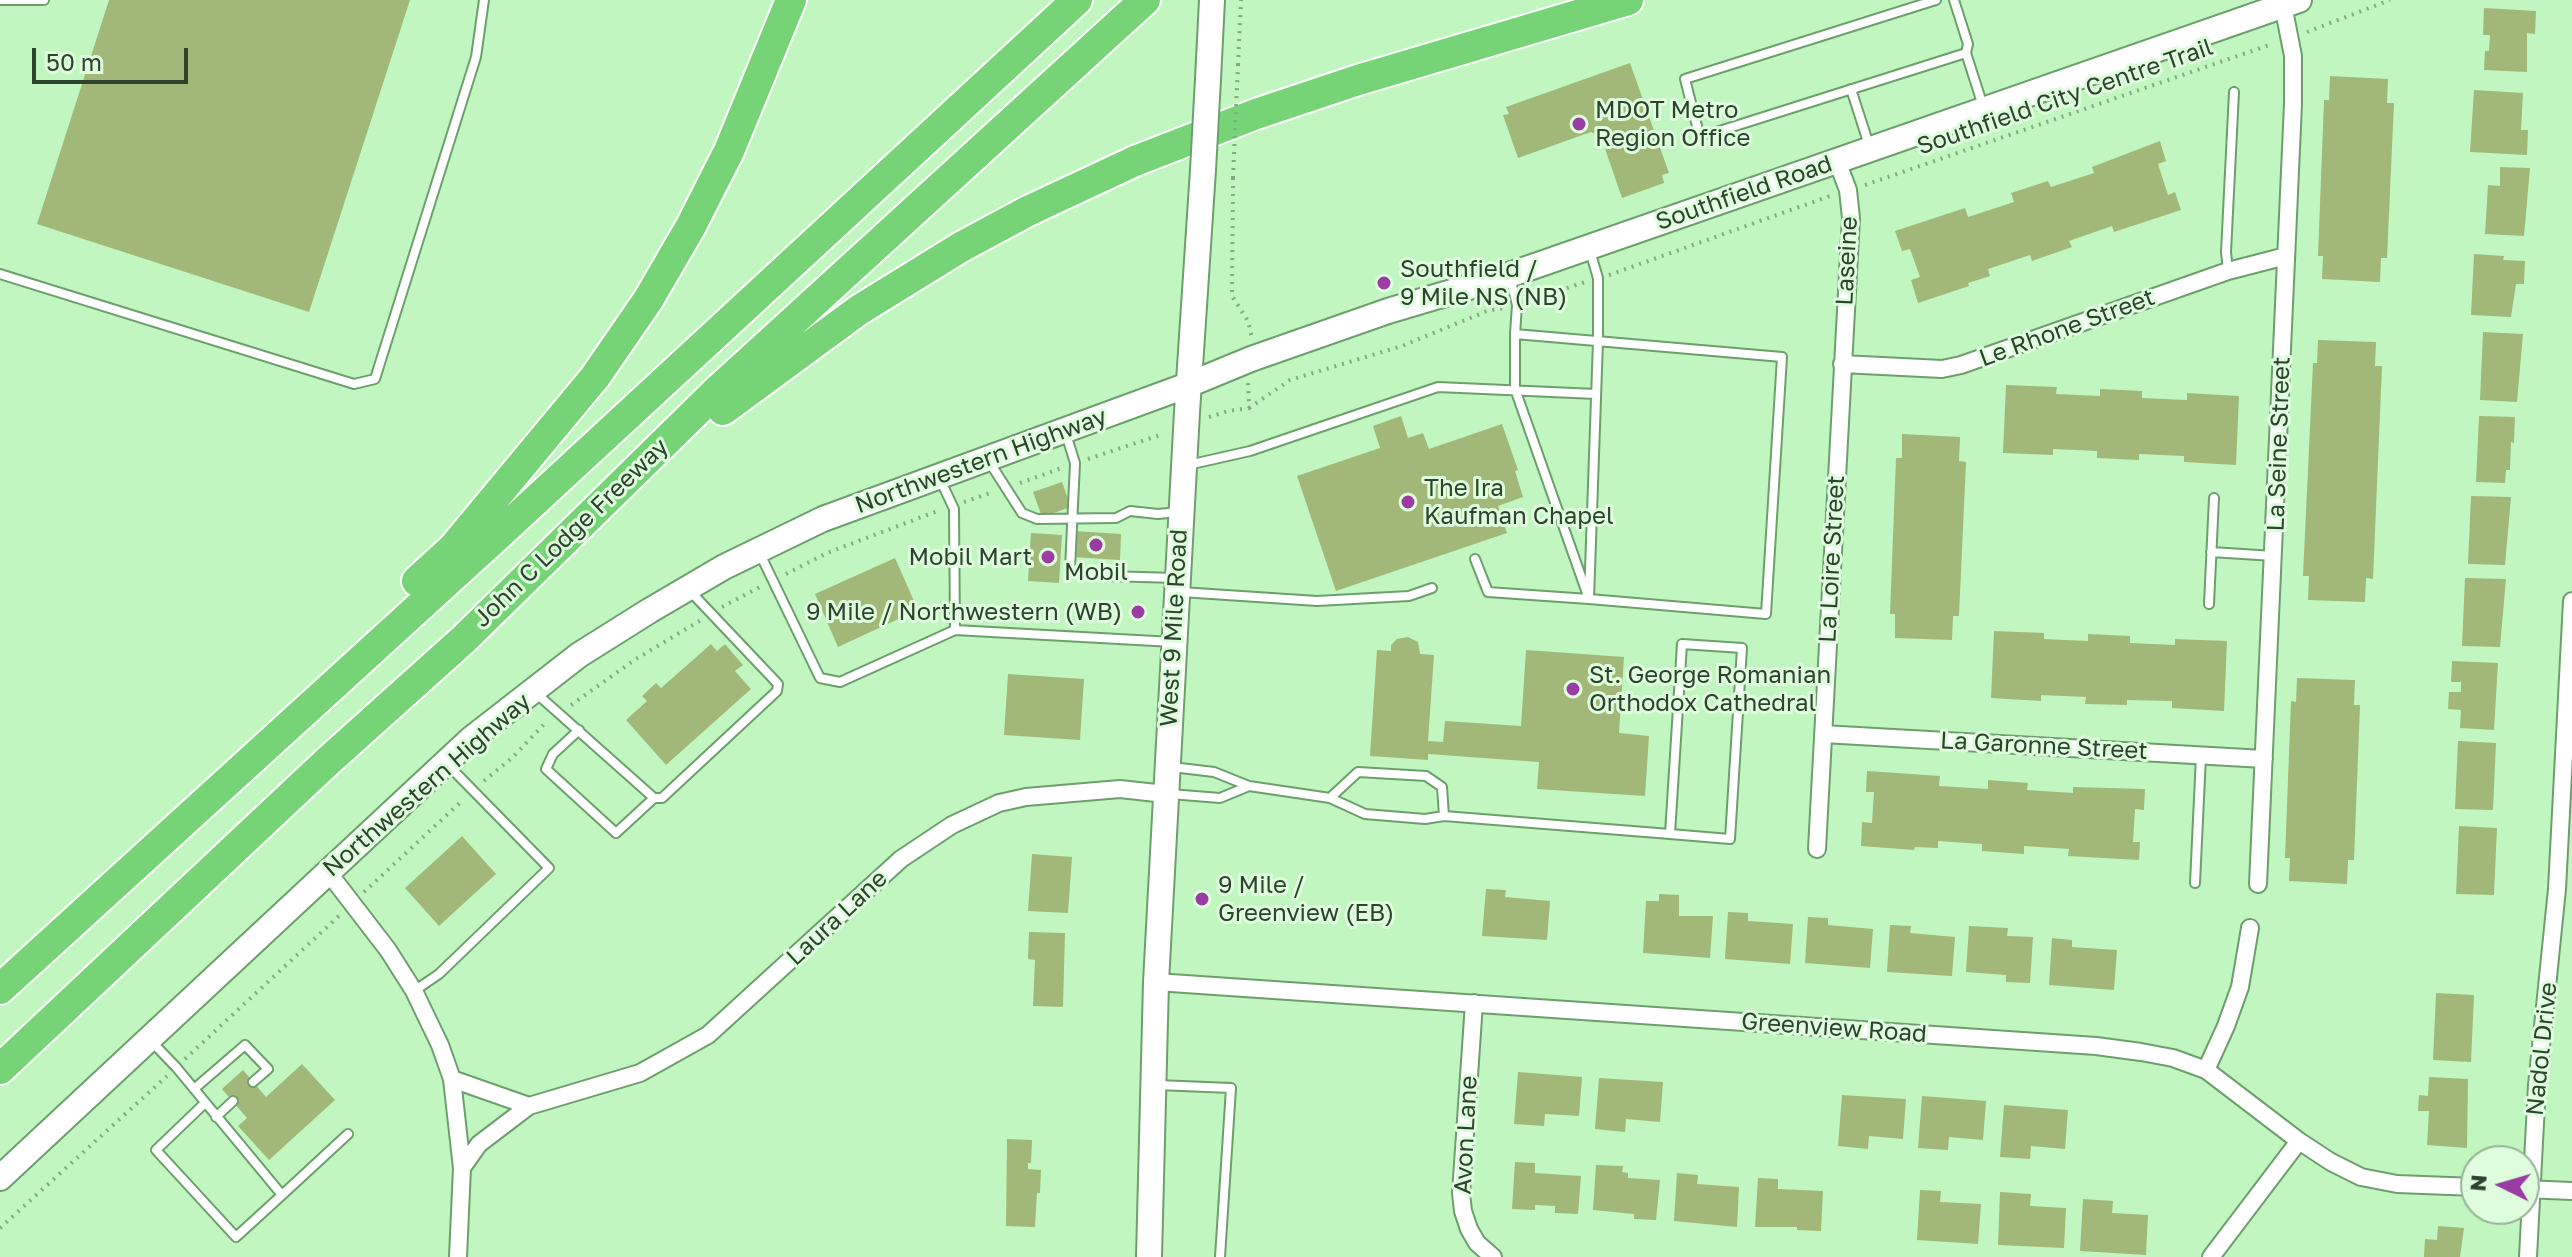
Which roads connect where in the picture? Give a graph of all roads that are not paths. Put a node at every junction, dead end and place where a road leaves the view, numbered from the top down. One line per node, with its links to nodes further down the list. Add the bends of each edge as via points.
1 (0, 0): 2 (lane)
2 (44, 0)
3 (484, 0): 21 (lane, via 476,57 375,379 354,384)
4 (791, 0): 67 (highway, via 729,151 691,226 595,377 453,548 171,809)
5 (1077, 0): 69 (highway, John C Lodge Freeway)
6 (1145, 0): 47 (highway, John C Lodge Freeway, via 719,389)
7 (1628, 0): 47 (highway, via 1256,114 1135,161 961,247 859,310 730,403)
8 (1936, 0): 13 (lane, via 1685,79 1698,130 1704,134)
9 (1954, 0): 12 (lane)
10 (2291, 2): 15 (main road, Southfield Road); 19 (street, La Seine Street)
11 (1212, 7): 26 (main road, West 9 Mile Road, bridge)
12 (1966, 53): 13 (lane); 15 (lane)
13 (1851, 89): 16 (lane)
14 (2234, 92): 20 (lane)
15 (1984, 110): 16 (main road, Southfield Road)
16 (1871, 149): 17 (main road, Southfield Road)
17 (1837, 161): 18 (main road, Southfield Road); 25 (street, Laseine, via 1850,210)
18 (1589, 246): 22 (main road, Southfield Road); 24 (lane, via 1598,278)
19 (2286, 256): 20 (street, Le Rhone Street); 38 (street, La Seine Street)
20 (2228, 271): 25 (street, Le Rhone Street, via 1961,365 1942,369)
21 (0, 274)
22 (1509, 275): 23 (lane, via 1517,305); 26 (main road, Southfield Road, via 1388,311)
23 (1515, 334): 24 (lane); 27 (lane)
24 (1598, 341): 28 (lane); 43 (lane, via 1782,357 1766,614)
25 (1842, 364): 51 (street, La Loire Street)
26 (1188, 385): 29 (main road, Northwestern Highway); 31 (main road, West 9 Mile Road)
27 (1515, 389): 28 (lane); 31 (lane, via 1438,387 1250,451); 43 (lane)
28 (1596, 394): 43 (lane)
29 (1065, 430): 30 (main road, Northwestern Highway); 35 (lane, via 1075,463)
30 (987, 459): 32 (main road, Northwestern Highway); 35 (lane, via 1022,513 1037,519)
31 (1184, 466): 34 (main road, West 9 Mile Road)
32 (938, 476): 36 (main road, Northwestern Highway); 46 (lane, via 954,509)
33 (2214, 498): 37 (lane)
34 (1181, 512): 35 (lane, via 1130,511 1116,518); 40 (main road, West 9 Mile Road)
35 (1072, 519): 40 (lane, via 1070,569)
36 (758, 550): 41 (main road, Northwestern Highway); 46 (lane, via 820,678 840,682)
37 (2211, 552): 38 (lane); 45 (lane)
38 (2274, 556): 53 (street, La Seine Street)
39 (1475, 559): 43 (lane, via 1488,592)
40 (1177, 585): 42 (lane, via 1317,601 1409,596); 48 (main road, West 9 Mile Road)
41 (687, 587): 49 (main road, Northwestern Highway, via 579,655); 58 (lane, via 778,684 777,691 662,798)
42 (1432, 588)
43 (1589, 599)
44 (2572, 601): 85 (street, Nadol Drive, via 2557,889)
45 (2209, 604)
46 (955, 630): 48 (lane)
47 (464, 639): 73 (highway, John C Lodge Freeway)
48 (1173, 642): 55 (main road, West 9 Mile Road)
49 (533, 691): 50 (lane); 54 (main road, Northwestern Highway)
50 (579, 730): 58 (lane); 58 (lane, via 553,754 546,769 616,833)
51 (1823, 734): 52 (street, La Garonne Street); 62 (street, La Loire Street)
52 (2201, 755): 53 (street, La Garonne Street); 64 (lane)
53 (2264, 759): 65 (street, La Seine Street)
54 (445, 762): 63 (main road, Northwestern Highway); 70 (lane, via 549,868)
55 (1166, 766): 56 (lane, via 1214,772); 57 (main road, West 9 Mile Road)
56 (1249, 786): 57 (lane, via 1220,798); 59 (lane)
57 (1165, 794): 68 (main road, West 9 Mile Road); 81 (street, Laura Lane, via 1120,789 1057,793 976,812 901,859 708,1035 640,1073)
58 (654, 798)
59 (1330, 798): 60 (lane, via 1365,814); 60 (lane, via 1358,772 1426,776 1442,787)
60 (1444, 816): 61 (lane)
61 (1670, 834): 61 (lane, via 1682,644 1742,648 1730,839)
62 (1817, 849)
63 (328, 872): 70 (street); 72 (main road, Northwestern Highway)
64 (2195, 883)
65 (2258, 884)
66 (2250, 928): 74 (street, via 2240,987)
67 (0, 980)
68 (1156, 982): 71 (street, Greenview Road); 77 (main road, West 9 Mile Road)
69 (0, 989)
70 (414, 991): 75 (street)
71 (1474, 1003): 74 (street, Greenview Road, via 2096,1046 2156,1054); 96 (street, Avon Lane, via 1461,1193 1469,1229)
72 (148, 1039): 78 (lane); 87 (main road, Northwestern Highway)
73 (0, 1069)
74 (2206, 1070): 84 (street, Greenview Road)
75 (452, 1079): 81 (street); 86 (street)
76 (253, 1082): 78 (lane, via 268,1069 245,1045)
77 (1152, 1085): 94 (main road, West 9 Mile Road); 95 (lane, via 1231,1088)
78 (194, 1089): 80 (lane)
79 (233, 1101): 82 (lane)
80 (205, 1103): 82 (lane); 91 (lane, via 156,1150 236,1237)
81 (529, 1106): 86 (street, Laura Lane, via 479,1144)
82 (216, 1117): 91 (lane)
83 (348, 1134): 91 (lane)
84 (2299, 1141): 88 (street, Greenview Road, via 2376,1181); 97 (street)
85 (2532, 1145)
86 (462, 1168): 93 (street)
87 (0, 1178)
88 (2460, 1186)
89 (2540, 1190): 90 (street)
90 (2572, 1191)
91 (282, 1195)
92 (2528, 1225): 98 (street, Nadol Drive)
93 (458, 1257)
94 (1149, 1257)
95 (1220, 1257)
96 (1493, 1257)
97 (2211, 1257)
98 (2528, 1257)

